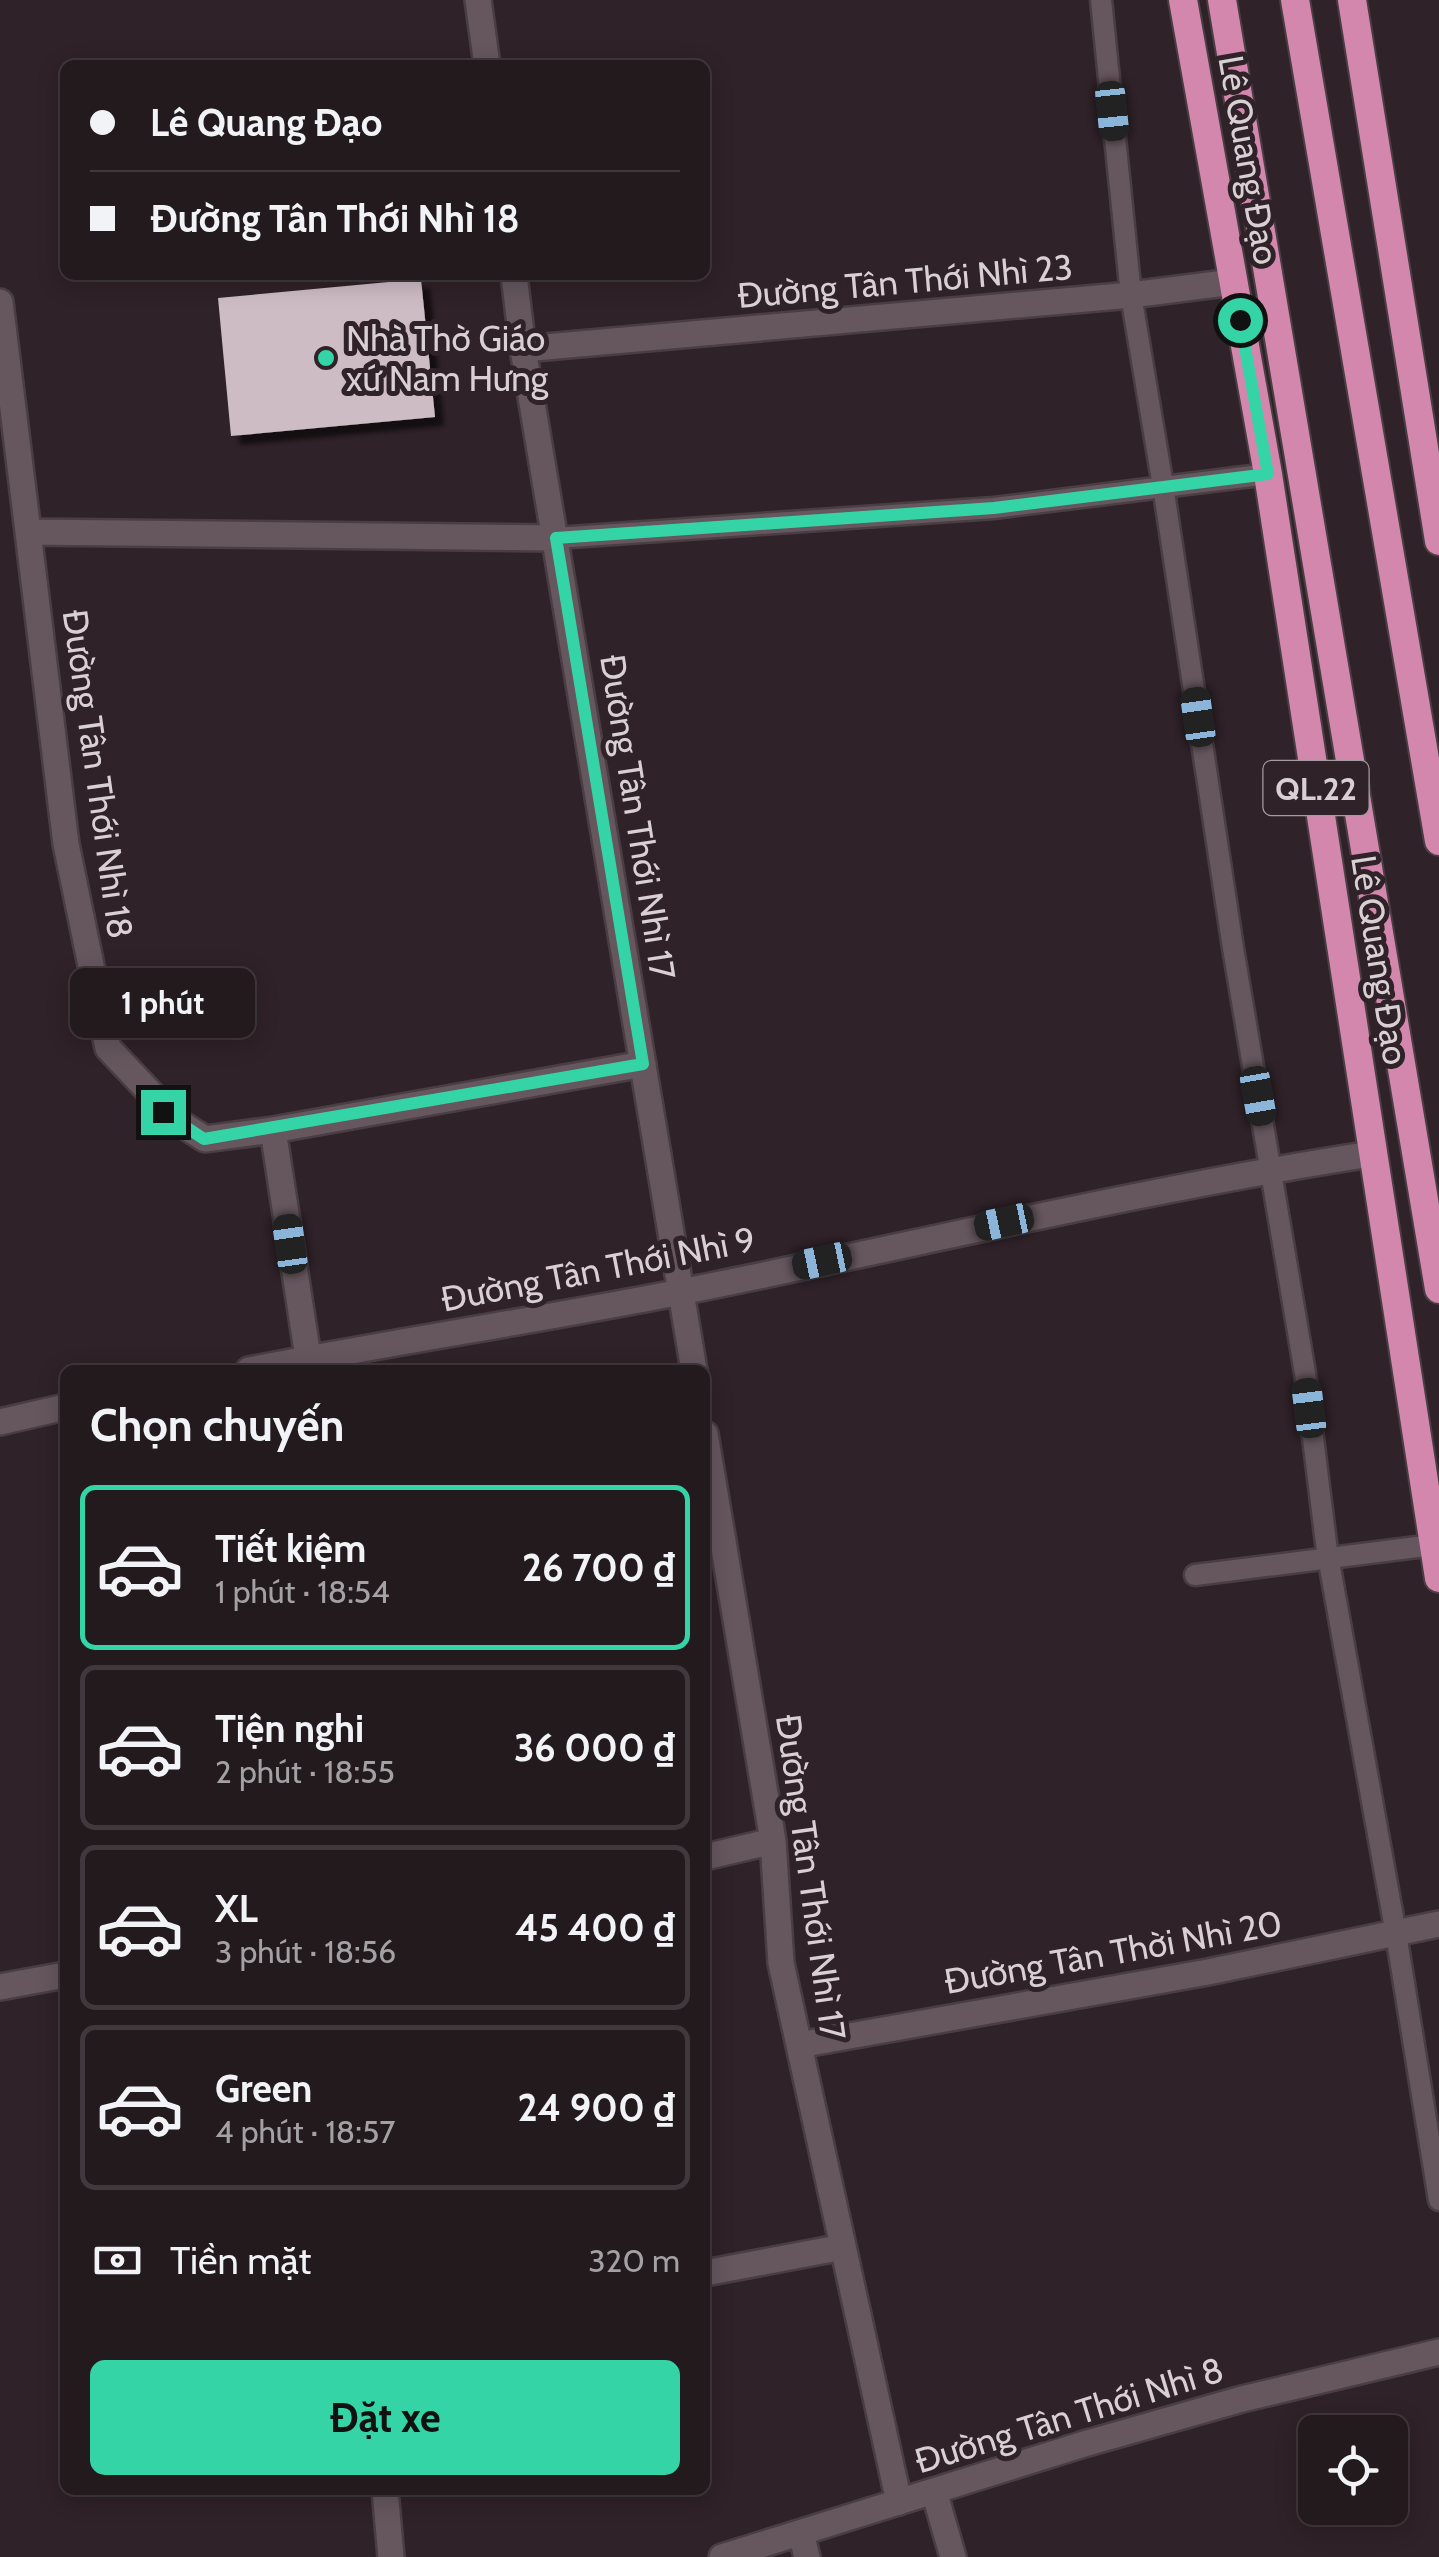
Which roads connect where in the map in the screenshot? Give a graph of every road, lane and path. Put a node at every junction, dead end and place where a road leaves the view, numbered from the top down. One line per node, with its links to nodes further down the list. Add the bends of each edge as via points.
1 (478, 0): 7 (street)
2 (1101, 0): 10 (lane)
3 (1183, 0): 9 (highway, Lê Quang Đạo / QL.22)
4 (1222, 0): 25 (highway, Lê Quang Đạo / QL.22)
5 (1295, 0): 19 (highway, Lê Quang Đạo)
6 (1352, 0): 18 (highway)
7 (486, 60)
8 (515, 280): 12 (street, Đường Tân Thới Nhì 17)
9 (1233, 282): 10 (street, Đường Tân Thới Nhì 23); 14 (highway, Lê Quang Đạo / QL.22)
10 (1131, 295): 12 (street, Đường Tân Thới Nhì 23); 15 (lane)
11 (0, 302): 13 (street, Đường Tân Thới Nhì 18)
12 (524, 349): 17 (street, Đường Tân Thới Nhì 17)
13 (10, 459): 16 (street, Đường Tân Thới Nhì 18)
14 (1268, 474): 15 (lane); 23 (highway, Lê Quang Đạo / QL.22)
15 (1164, 486): 17 (lane, via 994,508); 24 (lane)
16 (30, 532): 17 (street); 22 (street, Đường Tân Thới Nhì 18, via 66,844 108,1048 163,1112 204,1139)
17 (556, 538): 21 (street, Đường Tân Thới Nhì 17)
18 (1439, 541)
19 (1431, 746): 20 (highway, Lê Quang Đạo)
20 (1439, 842)
21 (643, 1064): 22 (street, Đường Tân Thới Nhì 18); 26 (street, Đường Tân Thới Nhì 17)
22 (274, 1130): 27 (street)
23 (1372, 1154): 24 (street, Đường Tân Thới Nhì 9); 32 (highway, Lê Quang Đạo / QL.22)
24 (1271, 1170): 26 (street, Đường Tân Thới Nhì 9); 33 (lane)
25 (1439, 1289)
26 (681, 1292): 27 (street, Đường Tân Thới Nhì 9); 28 (street, Đường Tân Thới Nhì 17)
27 (309, 1364)
28 (693, 1365)
29 (60, 1408): 30 (street)
30 (0, 1422)
31 (710, 1495): 36 (street, Đường Tân Thới Nhì 17)
32 (1433, 1545): 33 (lane); 35 (highway, Lê Quang Đạo / QL.22)
33 (1328, 1558): 34 (lane); 39 (lane)
34 (1196, 1575)
35 (1439, 1578)
36 (773, 1841): 37 (street); 42 (street, Đường Tân Thới Nhì 17, via 781,1963)
37 (710, 1856)
38 (1439, 1924): 39 (street, Đường Tân Thời Nhì 20)
39 (1396, 1934): 42 (street, Đường Tân Thời Nhì 20); 43 (lane)
40 (60, 1976): 41 (street)
41 (0, 1988)
42 (799, 2044): 44 (street, Đường Tân Thới Nhì 17)
43 (1439, 2200)
44 (844, 2248): 45 (street); 49 (street, Đường Tân Thới Nhì 17)
45 (710, 2273)
46 (1439, 2352): 47 (street, Đường Tân Thới Nhì 8, via 1242,2399)
47 (934, 2491): 49 (street, Đường Tân Thới Nhì 8); 53 (street)
48 (386, 2495): 51 (street)
49 (900, 2502): 50 (street, Đường Tân Thới Nhì 8)
50 (804, 2545): 52 (street, Đường Tân Thới Nhì 8)
51 (392, 2557)
52 (723, 2557)
53 (953, 2557)

